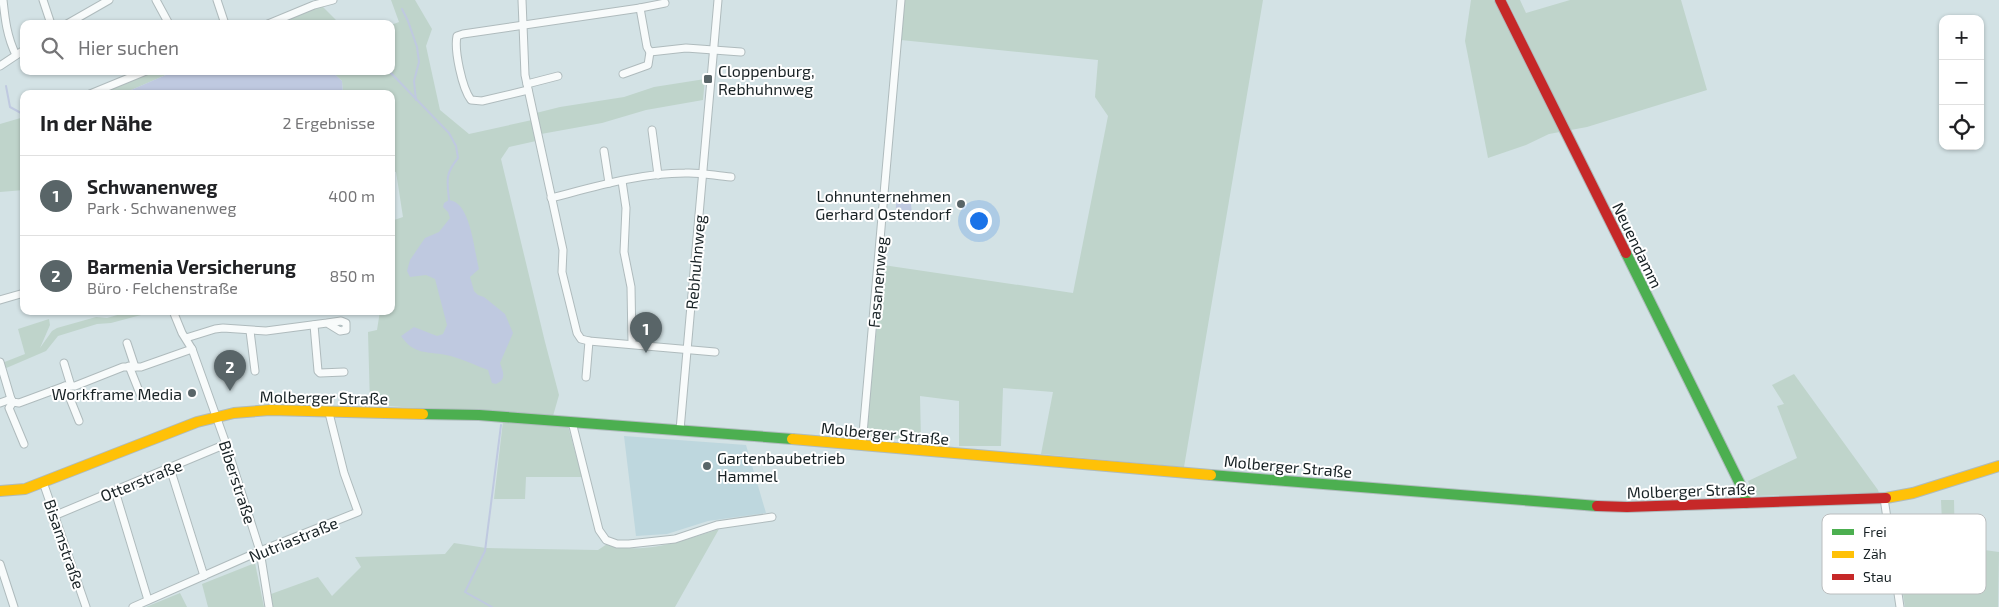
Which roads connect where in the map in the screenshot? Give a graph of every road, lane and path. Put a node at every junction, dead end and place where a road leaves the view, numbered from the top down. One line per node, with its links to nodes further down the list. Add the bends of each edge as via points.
1 (3, 0): 23 (street, via 6,27)
2 (43, 0): 13 (street)
3 (108, 0): 14 (street)
4 (156, 0): 15 (street)
5 (217, 0): 16 (street)
6 (333, 0): 17 (street)
7 (522, 0): 18 (street)
8 (718, 0): 19 (street, Rebhuhnweg)
9 (901, 0): 68 (street, Fasanenweg)
10 (1500, 0): 75 (main road, Neuendamm, via 1745,494)
11 (665, 3): 12 (street)
12 (640, 8): 18 (street); 21 (street)
13 (50, 20)
14 (73, 20)
15 (167, 20)
16 (224, 20)
17 (278, 20)
18 (524, 24): 28 (street); 28 (street, via 463,34 457,36 455,46 471,100 482,101)
19 (713, 50): 21 (street, via 686,48); 22 (street); 32 (street, Rebhuhnweg)
20 (20, 52): 23 (street)
21 (650, 52): 25 (street, via 648,64)
22 (741, 52)
23 (16, 55): 24 (street)
24 (0, 66)
25 (623, 74)
26 (136, 75): 29 (street)
27 (558, 76): 28 (street)
28 (527, 87): 37 (street)
29 (100, 90)
30 (652, 130): 33 (street)
31 (604, 151): 36 (street)
32 (703, 174): 33 (street); 34 (street); 49 (street, Rebhuhnweg)
33 (658, 175): 35 (street)
34 (731, 177)
35 (622, 182): 36 (street); 47 (street)
36 (609, 183): 37 (street)
37 (551, 198): 45 (street, via 563,250 562,272 577,333 581,339)
38 (20, 294): 39 (street)
39 (0, 300)
40 (175, 315): 44 (street, Biberstraße)
41 (326, 323): 42 (street)
42 (314, 325): 43 (street); 55 (street, via 318,371)
43 (250, 331): 44 (street, via 215,328); 54 (street)
44 (186, 338): 48 (street, Biberstraße)
45 (589, 341): 47 (street); 56 (street)
46 (127, 343): 53 (street)
47 (632, 343): 49 (street)
48 (192, 348): 53 (street, via 141,367); 62 (street, Biberstraße)
49 (688, 350): 50 (street); 65 (street, Rebhuhnweg)
50 (715, 352)
51 (0, 362): 59 (street)
52 (64, 362): 57 (street)
53 (132, 366): 57 (street); 58 (street)
54 (255, 371)
55 (344, 372)
56 (586, 378)
57 (68, 386): 59 (street, via 19,403); 63 (street)
58 (141, 396)
59 (12, 401): 60 (street); 66 (street, via 10,408)
60 (0, 403)
61 (329, 413): 62 (main road, Molberger Straße, via 269,410); 64 (main road, Molberger Straße, via 479,415); 79 (street, Nutriastraße, via 358,512)
62 (216, 416): 67 (street, Biberstraße); 71 (main road, Molberger Straße)
63 (80, 420)
64 (572, 422): 65 (main road, Molberger Straße); 78 (street, via 599,530 606,540 629,544 675,539 717,525)
65 (680, 430): 68 (main road, Molberger Straße)
66 (24, 444)
67 (226, 444): 70 (street, Otterstraße); 79 (street, Biberstraße)
68 (862, 445): 75 (main road, Molberger Straße, via 1584,506)
69 (1999, 466): 74 (main road, Molberger Straße, via 1913,493)
70 (170, 468): 72 (street, Otterstraße); 81 (street)
71 (43, 482): 73 (main road, Molberger Straße, via 16,491); 77 (street, Bisamstraße)
72 (115, 490): 77 (street, Otterstraße); 83 (street)
73 (0, 491)
74 (1884, 498): 75 (main road, Molberger Straße); 76 (street)
75 (1746, 503)
76 (1886, 514)
77 (56, 515): 85 (street, Bisamstraße)
78 (772, 517)
79 (260, 551): 81 (street, Nutriastraße); 87 (street, Biberstraße)
80 (0, 564): 84 (street)
81 (204, 576): 83 (street, Nutriastraße)
82 (1898, 594): 88 (street)
83 (148, 600): 86 (street, Nutriastraße)
84 (14, 607)
85 (86, 607)
86 (133, 607)
87 (269, 607)
88 (1900, 607)

